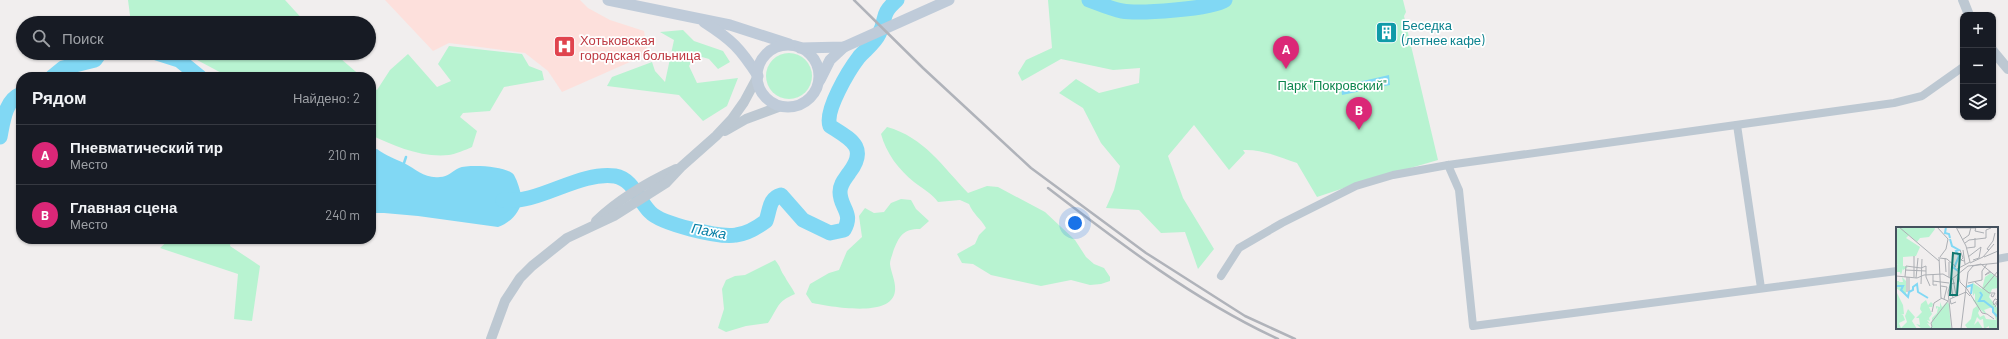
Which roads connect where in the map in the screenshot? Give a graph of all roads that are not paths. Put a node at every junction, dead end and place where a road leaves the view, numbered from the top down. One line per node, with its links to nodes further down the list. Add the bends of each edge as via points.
1 (608, 0): 5 (main road)
2 (949, 0): 7 (main road)
3 (1963, 0): 4 (street)
4 (1968, 12)
5 (700, 20): 6 (main road, via 730,25); 11 (main road, via 728,37 743,53)
6 (797, 47): 7 (main road); 11 (main road, via 777,48 769,52 761,63); 12 (main road, via 809,53 816,62 819,72)
7 (844, 47): 12 (main road, via 830,60)
8 (1996, 55): 10 (street)
9 (1960, 69): 14 (street, via 1922,96 1894,103)
10 (2008, 69)
11 (758, 76): 13 (main road, via 759,86 764,95); 15 (street, via 744,102)
12 (818, 83): 13 (main road, via 815,92 804,102 791,107)
13 (781, 106): 15 (street, via 746,119)
14 (1737, 125): 16 (street); 21 (street)
15 (716, 136): 22 (street, via 664,179 546,253 520,278 505,301)
16 (1448, 165): 20 (street, via 1393,175 1350,189 1238,248); 21 (street, via 1459,190 1473,326)
17 (2008, 257): 18 (street)
18 (1998, 259)
19 (1896, 271): 21 (street)
20 (1221, 276)
21 (1761, 288)
22 (491, 339)

